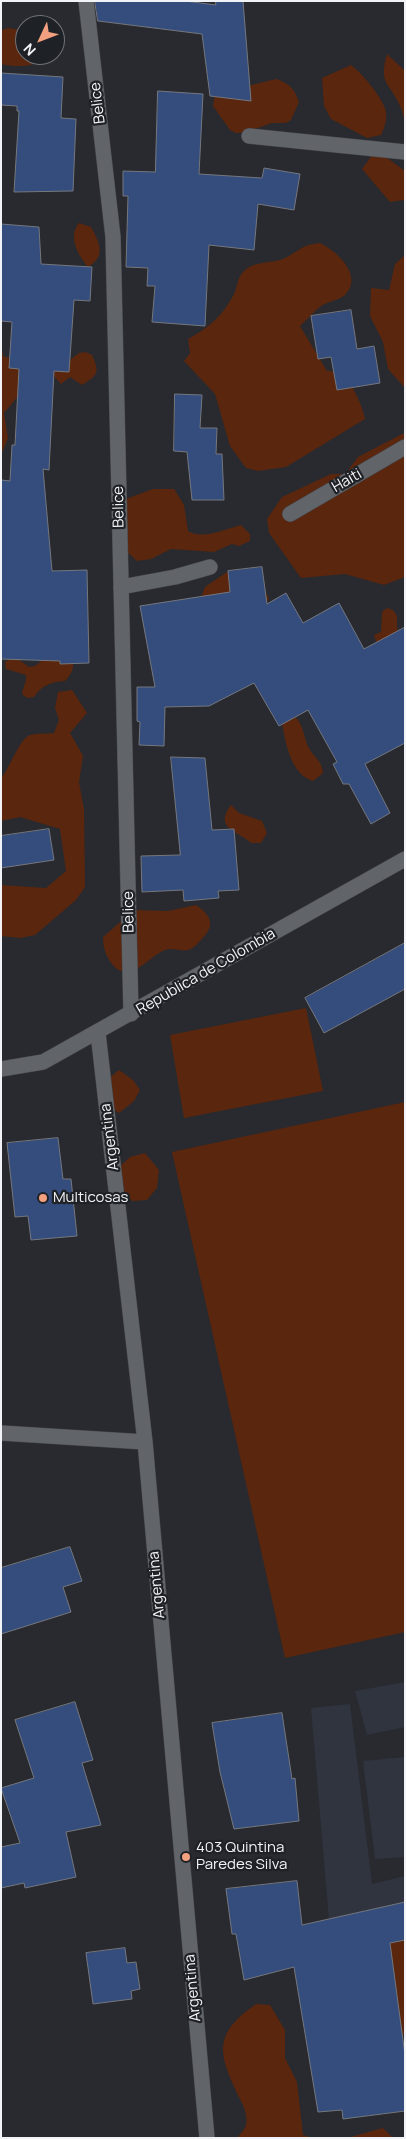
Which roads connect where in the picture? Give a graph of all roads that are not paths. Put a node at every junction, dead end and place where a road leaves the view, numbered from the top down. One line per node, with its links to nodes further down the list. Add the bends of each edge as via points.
1 (86, 1): 7 (street, Belice, via 113,237)
2 (249, 136): 3 (street)
3 (405, 152)
4 (405, 447): 5 (street, Haiti)
5 (290, 514)
6 (210, 567): 7 (street)
7 (121, 587): 9 (street, Belice)
8 (402, 865): 9 (street, Republica de Colombia)
9 (131, 1014): 10 (street, Republica de Colombia)
10 (98, 1033): 11 (street, Republica de Colombia, via 43,1062); 13 (street, Argentina)
11 (1, 1070)
12 (1, 1433): 13 (street)
13 (145, 1442): 14 (street, Argentina)
14 (206, 2138)

